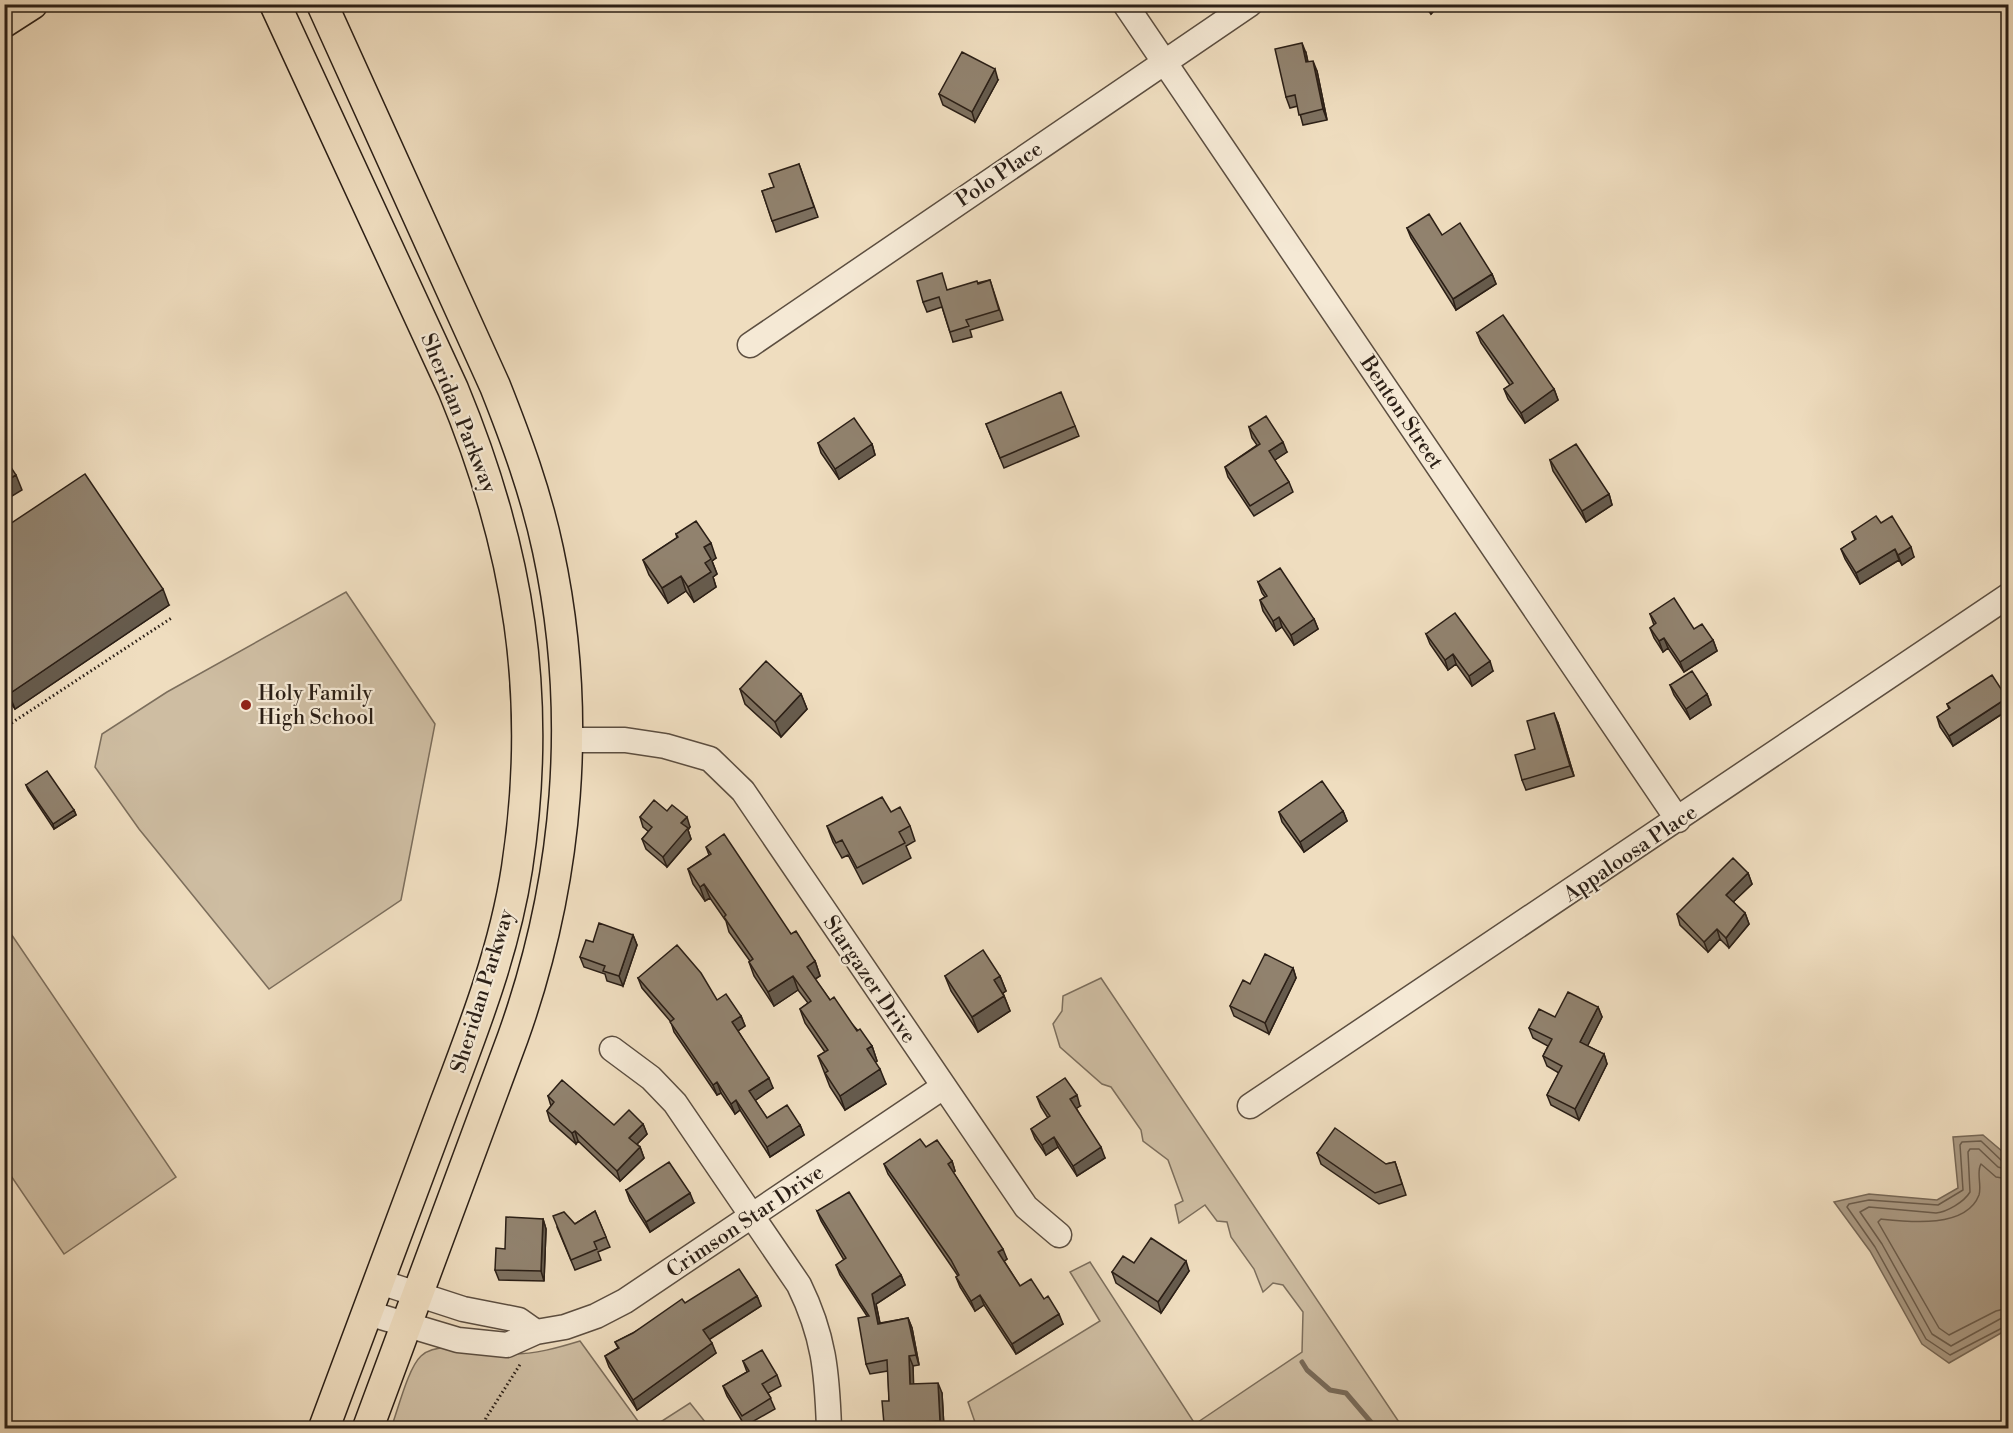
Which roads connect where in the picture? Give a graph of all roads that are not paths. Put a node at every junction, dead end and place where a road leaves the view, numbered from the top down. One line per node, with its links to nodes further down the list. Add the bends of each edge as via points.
1 (32, 4): 6 (main road)
2 (275, 4): 17 (main road, Sheridan Parkway, via 474,440 504,536 522,635 526,769 511,902 486,993)
3 (322, 4): 10 (main road, Sheridan Parkway, via 520,449 555,586 563,647)
4 (1125, 4): 7 (street, Benton Street)
5 (1250, 4): 7 (street, Polo Place)
6 (4, 22)
7 (1164, 62): 8 (street, Polo Place); 11 (street, Benton Street)
8 (750, 345)
9 (2008, 596): 11 (street, Appaloosa Place)
10 (567, 740): 13 (street, Stargazer Drive, via 625,740 710,759 743,791); 18 (main road, Sheridan Parkway, via 556,874 533,975)
11 (1678, 820): 14 (street, Appaloosa Place)
12 (612, 1049): 15 (street, via 651,1078 675,1103)
13 (943, 1087): 15 (street, Crimson Star Drive); 16 (street, Stargazer Drive, via 1026,1207)
14 (1250, 1106)
15 (753, 1215): 21 (street, Crimson Star Drive, via 625,1301 565,1327); 24 (street, via 812,1312 822,1345)
16 (1059, 1235)
17 (380, 1282): 18 (street); 19 (main road, Sheridan Parkway)
18 (418, 1295): 20 (main road, Sheridan Parkway); 21 (street, via 519,1320)
19 (368, 1313): 20 (street, Crimson Star Drive); 22 (main road, Sheridan Parkway)
20 (406, 1327): 21 (street, Crimson Star Drive, via 458,1340 507,1345); 23 (main road, Sheridan Parkway)
21 (536, 1332)
22 (324, 1428)
23 (368, 1428)
24 (829, 1428)

